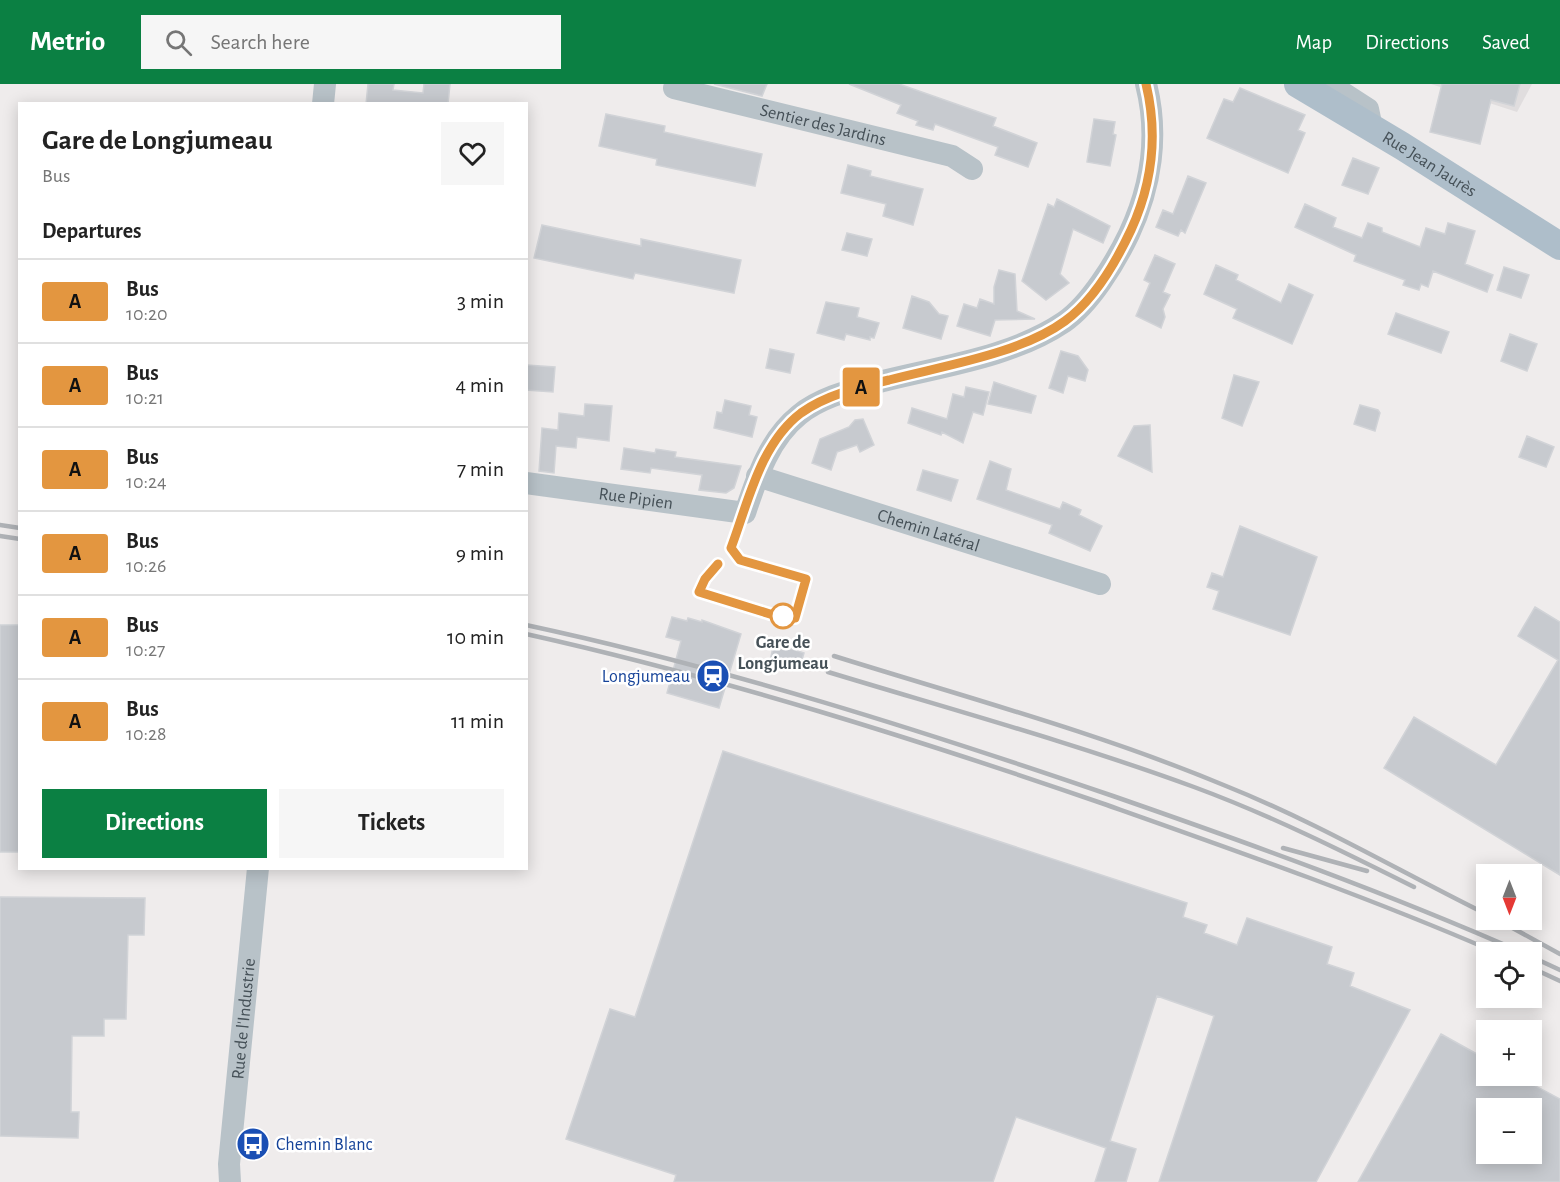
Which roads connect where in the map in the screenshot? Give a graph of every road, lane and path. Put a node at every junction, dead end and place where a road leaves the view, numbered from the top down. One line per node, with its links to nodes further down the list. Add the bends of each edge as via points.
1 (325, 84): 5 (street)
2 (676, 84): 6 (street, Sentier des Jardins, via 674,88 952,156)
3 (1146, 84): 8 (street, via 1152,132 1152,162 1146,189 1121,251 1097,286 1065,321 1002,350 850,390 815,405 786,427)
4 (1308, 90): 7 (main road, Rue Jean Jaurès)
5 (323, 102)
6 (972, 169)
7 (1560, 246)
8 (762, 466): 9 (street, Rue Pipien, via 745,513); 10 (street, Chemin Latéral)
9 (528, 483)
10 (1101, 584)
11 (257, 871): 12 (street, Rue de l'Industrie)
12 (227, 1176)

